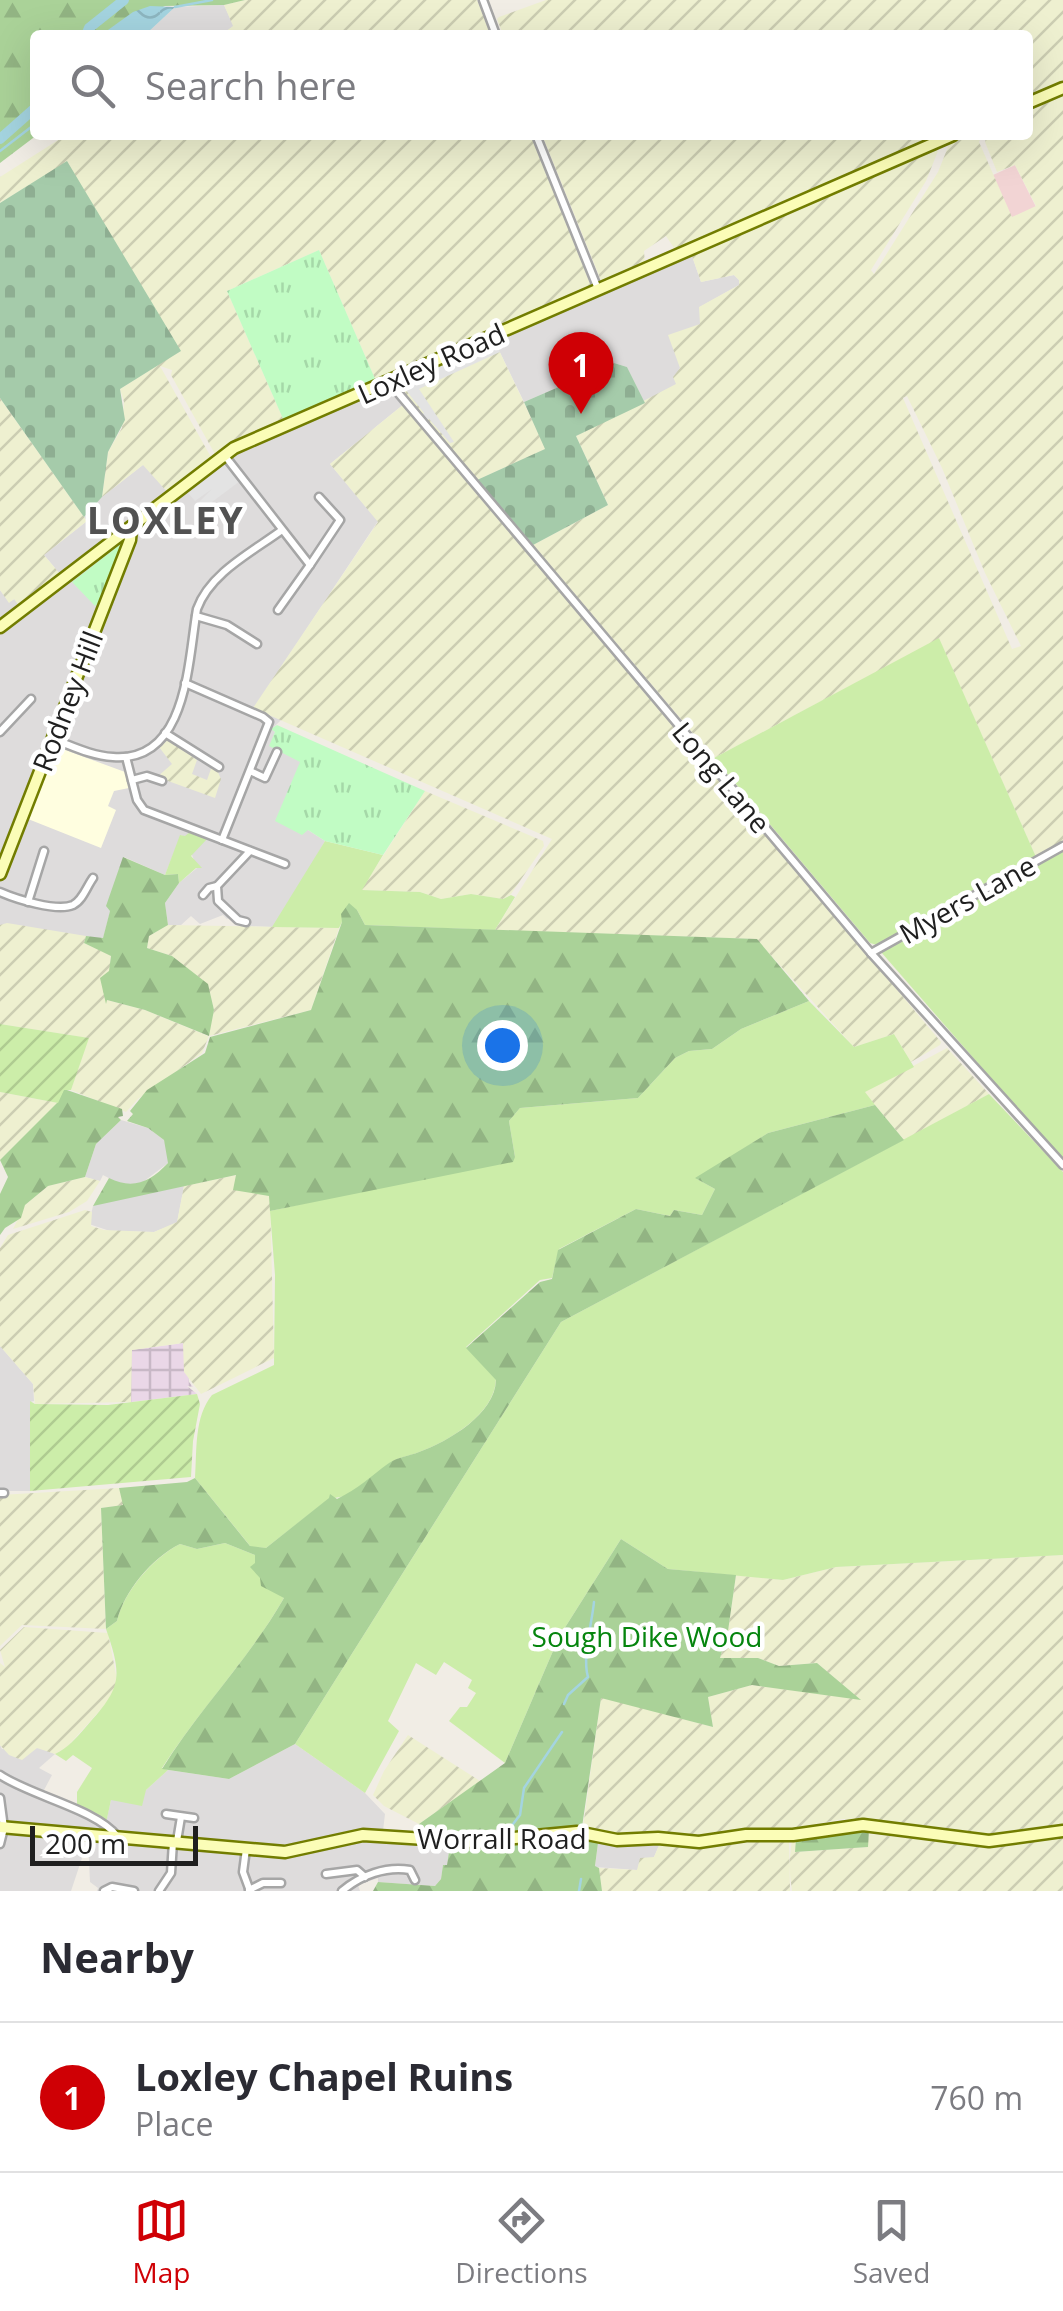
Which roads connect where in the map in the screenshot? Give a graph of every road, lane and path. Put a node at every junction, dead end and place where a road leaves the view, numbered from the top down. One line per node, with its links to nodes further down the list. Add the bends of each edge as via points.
1 (482, 0): 2 (street)
2 (494, 30)
3 (1063, 88): 4 (street)
4 (1033, 100)
5 (538, 140): 7 (street)
6 (941, 140): 7 (street, Loxley Road)
7 (598, 289): 8 (street, Loxley Road)
8 (389, 382): 9 (street, Loxley Road); 43 (street, Long Lane)
9 (224, 455): 11 (street, Loxley Road); 12 (street)
10 (319, 498): 13 (street, via 340,520)
11 (131, 528): 16 (street, Loxley Road); 24 (street, Rodney Hill)
12 (282, 530): 13 (street); 15 (street, via 212,582)
13 (310, 565): 14 (street)
14 (278, 610)
15 (196, 616): 17 (street); 18 (street)
16 (0, 627)
17 (257, 644)
18 (185, 683): 21 (street); 23 (street)
19 (30, 699): 22 (street)
20 (250, 701): 21 (street)
21 (246, 710): 28 (street, via 269,722)
22 (0, 732)
23 (165, 733): 26 (street); 27 (street)
24 (52, 739): 26 (street); 36 (street, Rodney Hill)
25 (277, 752): 28 (street, via 267,780)
26 (126, 757): 29 (street)
27 (219, 767)
28 (250, 772): 31 (street)
29 (132, 780): 30 (street); 31 (street, via 144,810)
30 (162, 782)
31 (222, 840): 34 (street)
32 (1063, 846): 43 (street, Myers Lane)
33 (44, 851): 41 (street)
34 (250, 851): 35 (street); 38 (street)
35 (284, 864)
36 (1, 866)
37 (93, 878): 41 (street, via 72,906)
38 (217, 886): 40 (street); 42 (street, via 218,901)
39 (0, 892): 41 (street)
40 (203, 895)
41 (28, 902)
42 (246, 922)
43 (871, 952): 44 (street, Long Lane)
44 (1063, 1165)
45 (0, 1774): 52 (street)
46 (0, 1798): 50 (street)
47 (166, 1814): 48 (street)
48 (181, 1817): 49 (street); 53 (street)
49 (194, 1818)
50 (2, 1828): 52 (street, Worrall Road); 54 (street)
51 (1063, 1832): 55 (street, Worrall Road, via 989,1841 863,1825 699,1842 576,1832 473,1842 374,1835 293,1851)
52 (118, 1837): 53 (street, Worrall Road)
53 (175, 1841): 55 (street, Worrall Road); 64 (street, via 172,1873)
54 (0, 1844)
55 (246, 1849): 61 (street)
56 (326, 1874): 57 (street, via 357,1870)
57 (365, 1877): 58 (street, via 405,1869); 60 (street)
58 (415, 1880)
59 (281, 1883): 61 (street)
60 (352, 1888): 65 (street)
61 (249, 1890)
62 (104, 1891): 63 (street)
63 (134, 1891)
64 (159, 1891)
65 (342, 1891)

